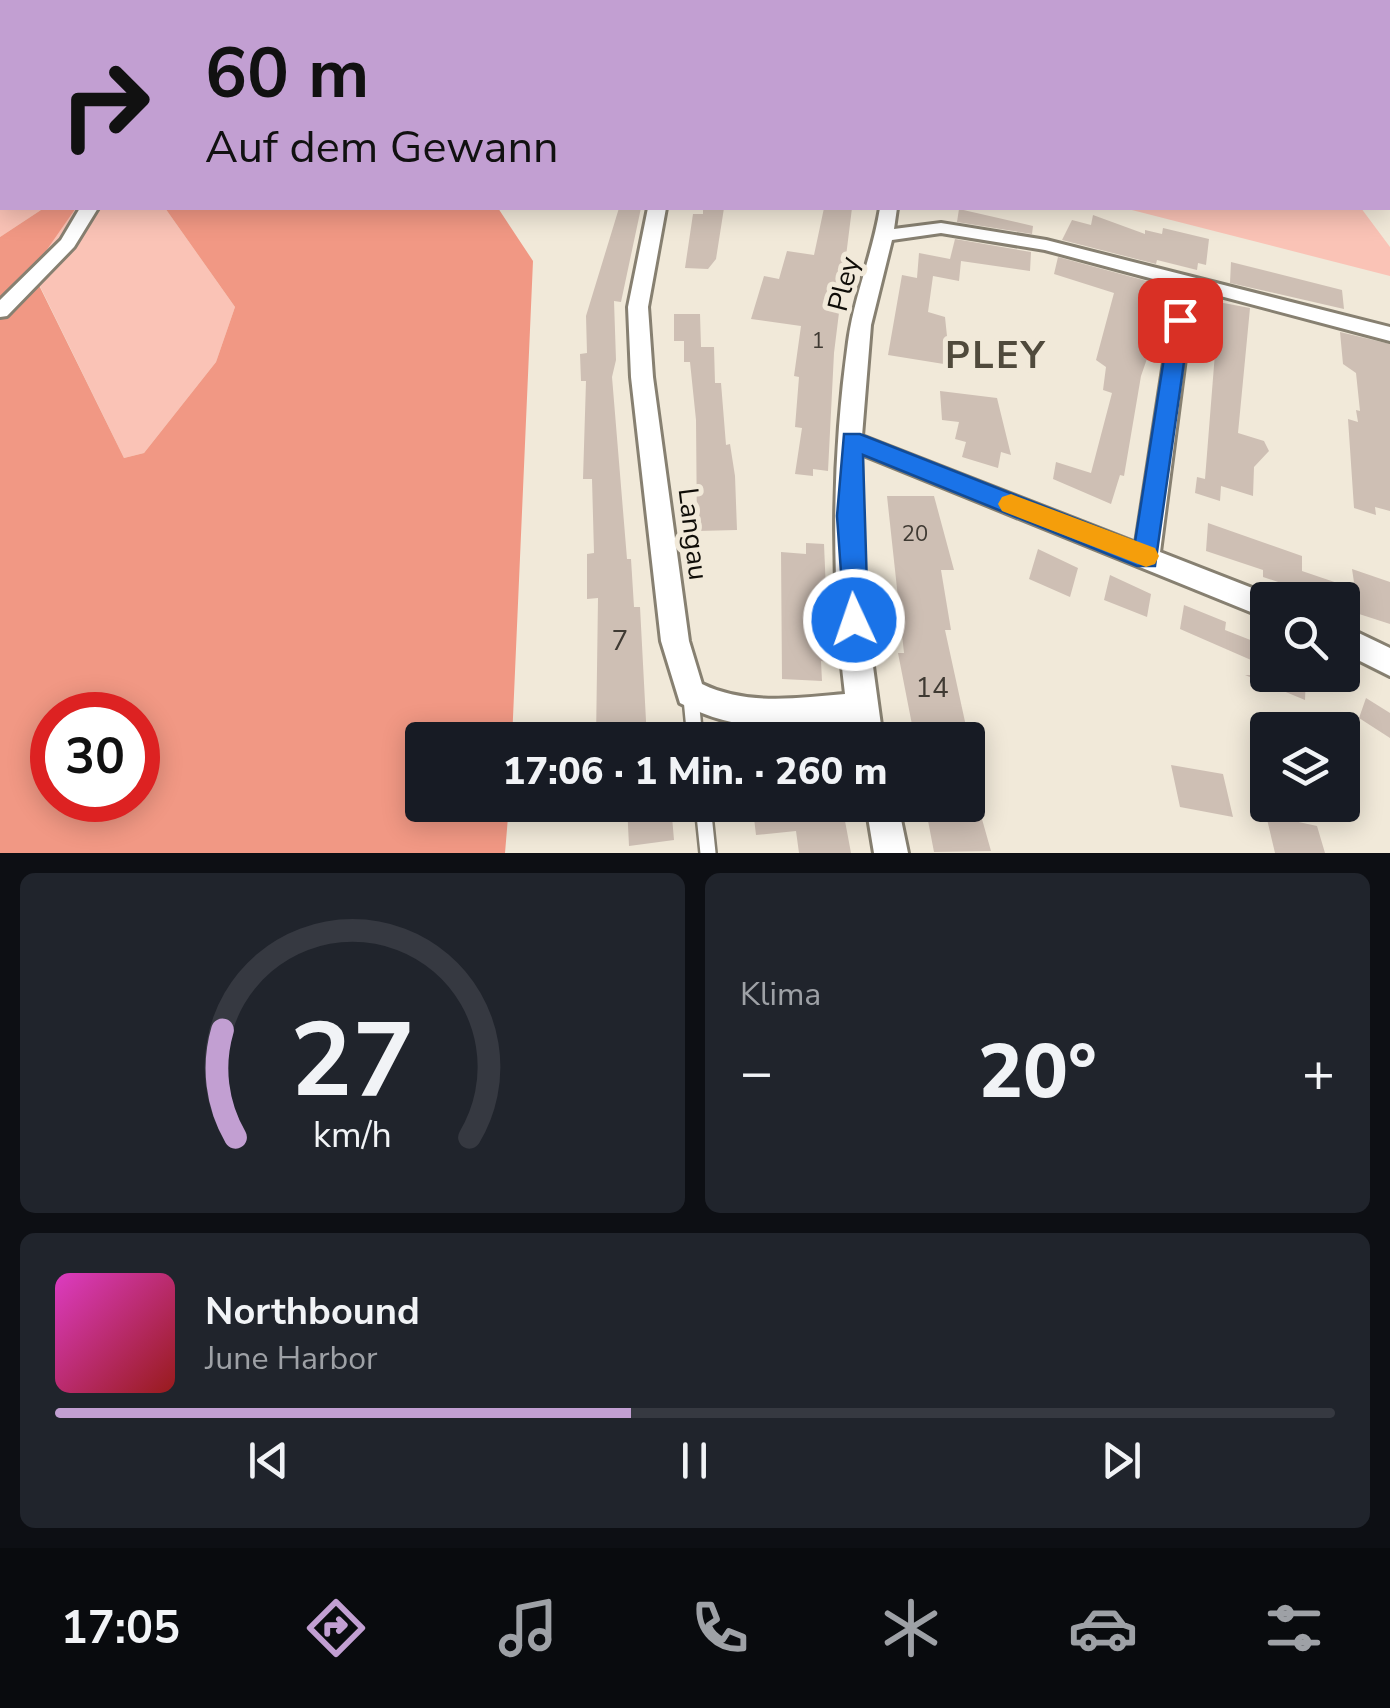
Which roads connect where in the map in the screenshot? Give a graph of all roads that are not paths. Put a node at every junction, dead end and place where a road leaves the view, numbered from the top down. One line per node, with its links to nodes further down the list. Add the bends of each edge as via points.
1 (87, 210): 8 (street, via 68,242)
2 (657, 210): 15 (street, Langau, via 638,307 642,376 675,641)
3 (888, 210): 6 (street, Pley)
4 (945, 210): 5 (street)
5 (942, 228): 6 (street); 7 (street)
6 (885, 236): 10 (street, Pley, via 858,338)
7 (1186, 281): 9 (street); 11 (street)
8 (0, 311)
9 (1390, 334)
10 (852, 440): 11 (street); 16 (street, Pley)
11 (1146, 558): 12 (street)
12 (1250, 600)
13 (1360, 647): 14 (street)
14 (1390, 662)
15 (690, 694): 16 (street, via 741,714); 17 (lane)
16 (861, 708): 18 (street, Pley)
17 (694, 722)
18 (864, 722)
19 (705, 822): 21 (lane)
20 (885, 822): 22 (street)
21 (708, 853)
22 (891, 853)

